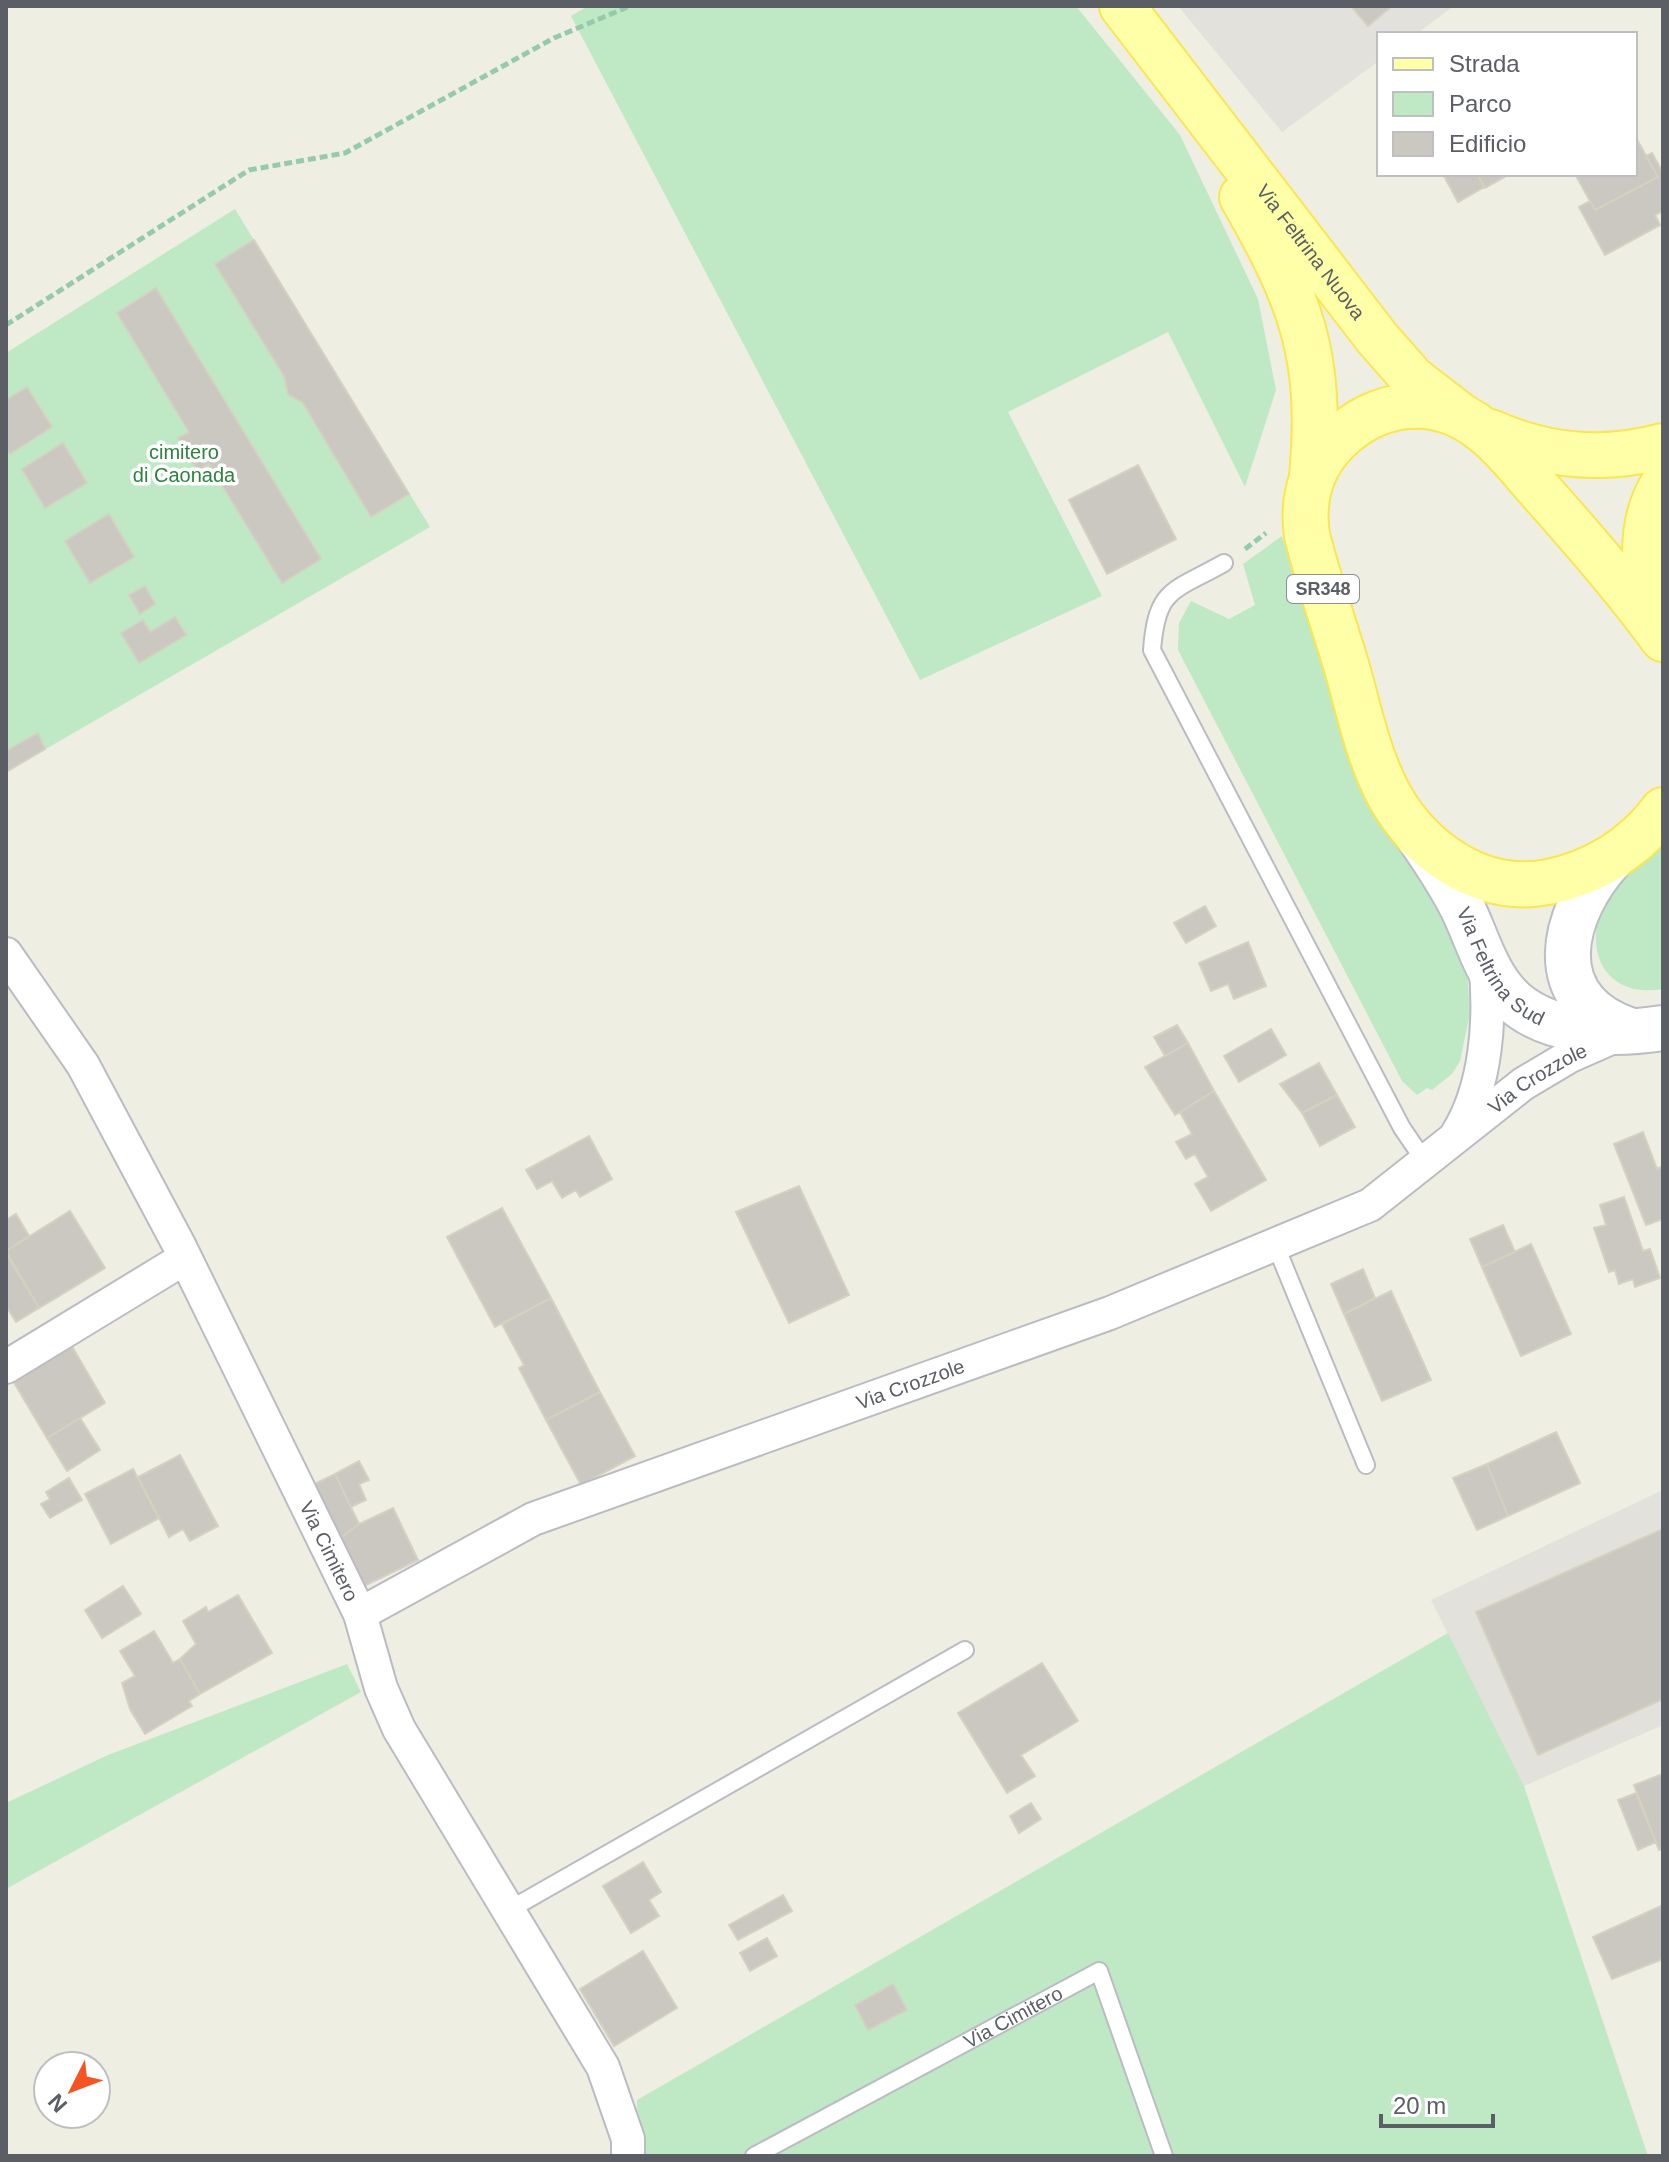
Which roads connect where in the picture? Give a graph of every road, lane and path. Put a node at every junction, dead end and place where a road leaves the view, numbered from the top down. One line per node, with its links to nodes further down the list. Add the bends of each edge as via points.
1 (630, 6): 4 (path, via 554,38 345,153 249,170)
2 (1122, 6): 3 (main road, Via Feltrina Nuova / SR348)
3 (1169, 71): 5 (main road, Via Feltrina Nuova / SR348, via 1400,365); 7 (main road, Via Feltrina Nuova / SR348, via 1252,215 1299,312 1316,389)
4 (6, 325)
5 (1471, 423): 6 (main road, via 1565,455 1622,454); 7 (main road, SR348, via 1425,407 1380,411 1338,439); 10 (main road, SR348, via 1502,449 1579,535)
6 (1663, 446)
7 (1312, 476): 12 (main road, SR348, via 1306,511 1310,546 1375,762 1389,795)
8 (1663, 484): 10 (main road, via 1649,515 1645,547 1648,587)
9 (1224, 563): 18 (lane, via 1168,594 1155,614 1152,650 1402,1128)
10 (1662, 637)
11 (1661, 813): 13 (main road, SR348)
12 (1414, 830): 13 (main road, SR348, via 1452,864 1498,882 1540,884); 15 (main road, Via Feltrina Sud, via 1451,886)
13 (1611, 859): 16 (main road, Via Feltrina Sud, via 1576,910 1569,971 1587,1005 1612,1023)
14 (6, 954): 20 (street, Via Cimitero, via 83,1065)
15 (1485, 960): 16 (main road, Via Feltrina Sud, via 1511,999 1537,1017 1574,1027); 17 (street, Via Crozzole, via 1483,1057 1469,1110)
16 (1643, 1030): 17 (street, Via Crozzole, via 1580,1051 1537,1075)
17 (1452, 1140): 18 (street, Via Crozzole)
18 (1426, 1163): 19 (street, Via Crozzole, via 1370,1205)
19 (1275, 1244): 22 (lane); 23 (street, Via Crozzole, via 1110,1313 533,1519)
20 (185, 1258): 21 (street); 23 (street, Via Cimitero)
21 (6, 1367)
22 (1366, 1465)
23 (360, 1614): 25 (street, Via Cimitero, via 399,1729)
24 (965, 1650): 25 (lane)
25 (509, 1910): 26 (street, Via Cimitero, via 603,2067 628,2139)
26 (628, 2156)
27 (754, 2156): 28 (lane, Via Cimitero, via 1099,1971)
28 (1164, 2156)

